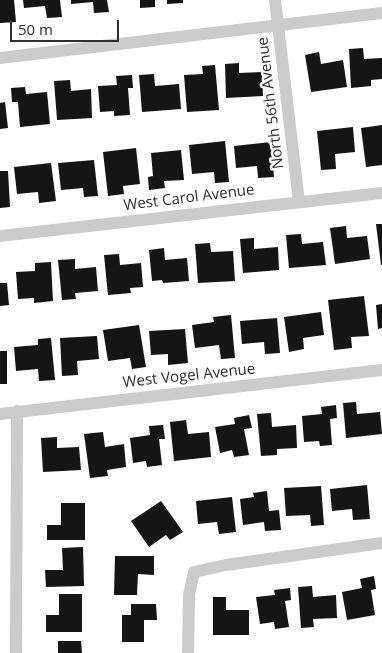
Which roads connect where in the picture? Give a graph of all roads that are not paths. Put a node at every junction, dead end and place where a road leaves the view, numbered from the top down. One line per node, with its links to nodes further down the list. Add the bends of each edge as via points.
1 (275, 0): 3 (street, North 56th Avenue)
2 (382, 13): 3 (street)
3 (278, 25): 4 (street); 6 (street, North 56th Avenue)
4 (0, 58)
5 (382, 193): 6 (street, West Carol Avenue)
6 (299, 202): 7 (street, West Carol Avenue)
7 (0, 236)
8 (382, 370): 9 (street, West Vogel Avenue)
9 (18, 411): 10 (street, West Vogel Avenue); 12 (street)
10 (0, 414)
11 (382, 543): 13 (street, via 194,572 189,595)
12 (16, 653)
13 (188, 653)

